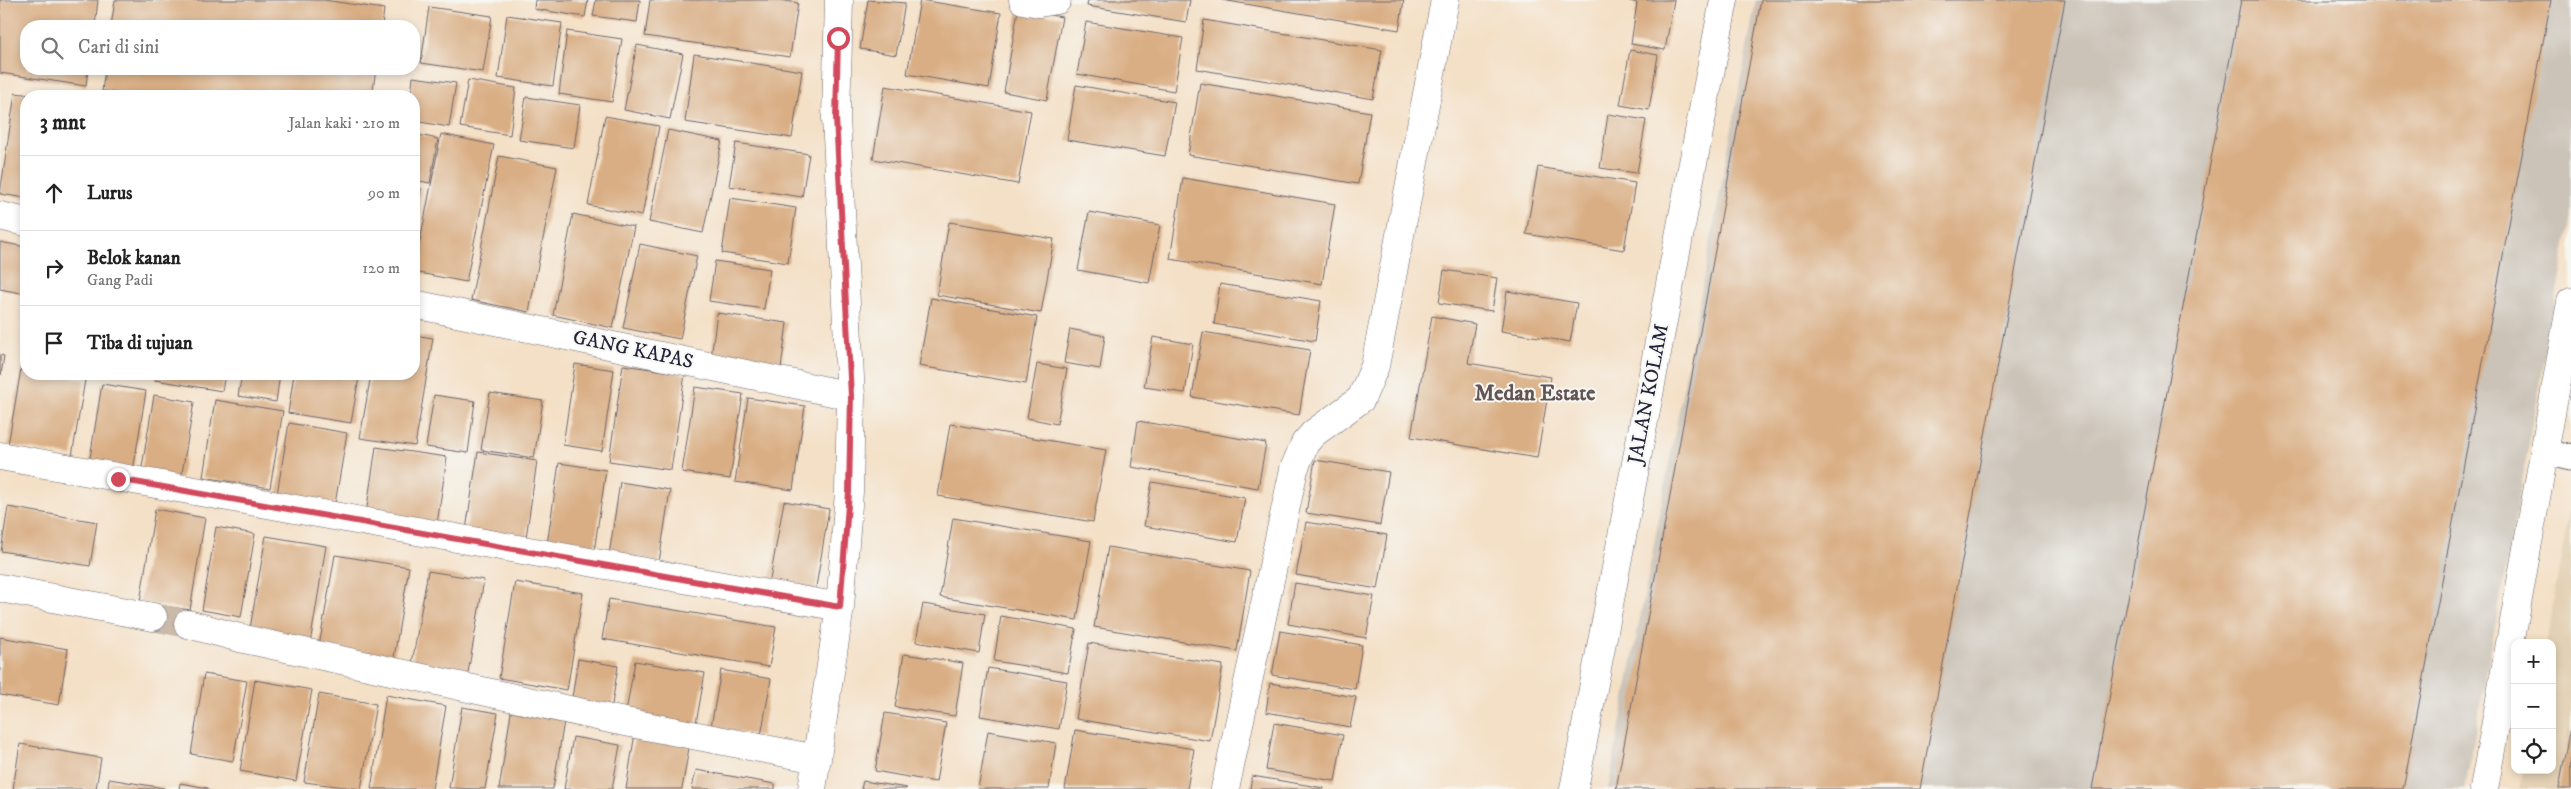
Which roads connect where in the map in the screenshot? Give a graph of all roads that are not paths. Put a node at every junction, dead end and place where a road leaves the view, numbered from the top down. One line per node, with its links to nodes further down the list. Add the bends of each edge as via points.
1 (839, 0): 10 (street, via 836,118)
2 (1023, 0): 3 (street, via 1039,3)
3 (1057, 0)
4 (1445, 0): 19 (street, via 1375,366 1361,399 1314,433 1305,443 1294,469)
5 (1724, 0): 20 (street, JALAN KOLAM)
6 (0, 216): 7 (street)
7 (20, 221)
8 (2571, 302): 11 (street)
9 (420, 305): 10 (street, GANG KAPAS)
10 (851, 396): 14 (street, via 849,492)
11 (2558, 455): 21 (street)
12 (0, 456): 14 (street)
13 (0, 588): 15 (street)
14 (840, 607): 17 (street)
15 (153, 617)
16 (188, 624): 17 (street, via 614,720)
17 (817, 759): 18 (street)
18 (812, 789)
19 (1224, 789)
20 (1574, 789)
21 (2484, 789)

